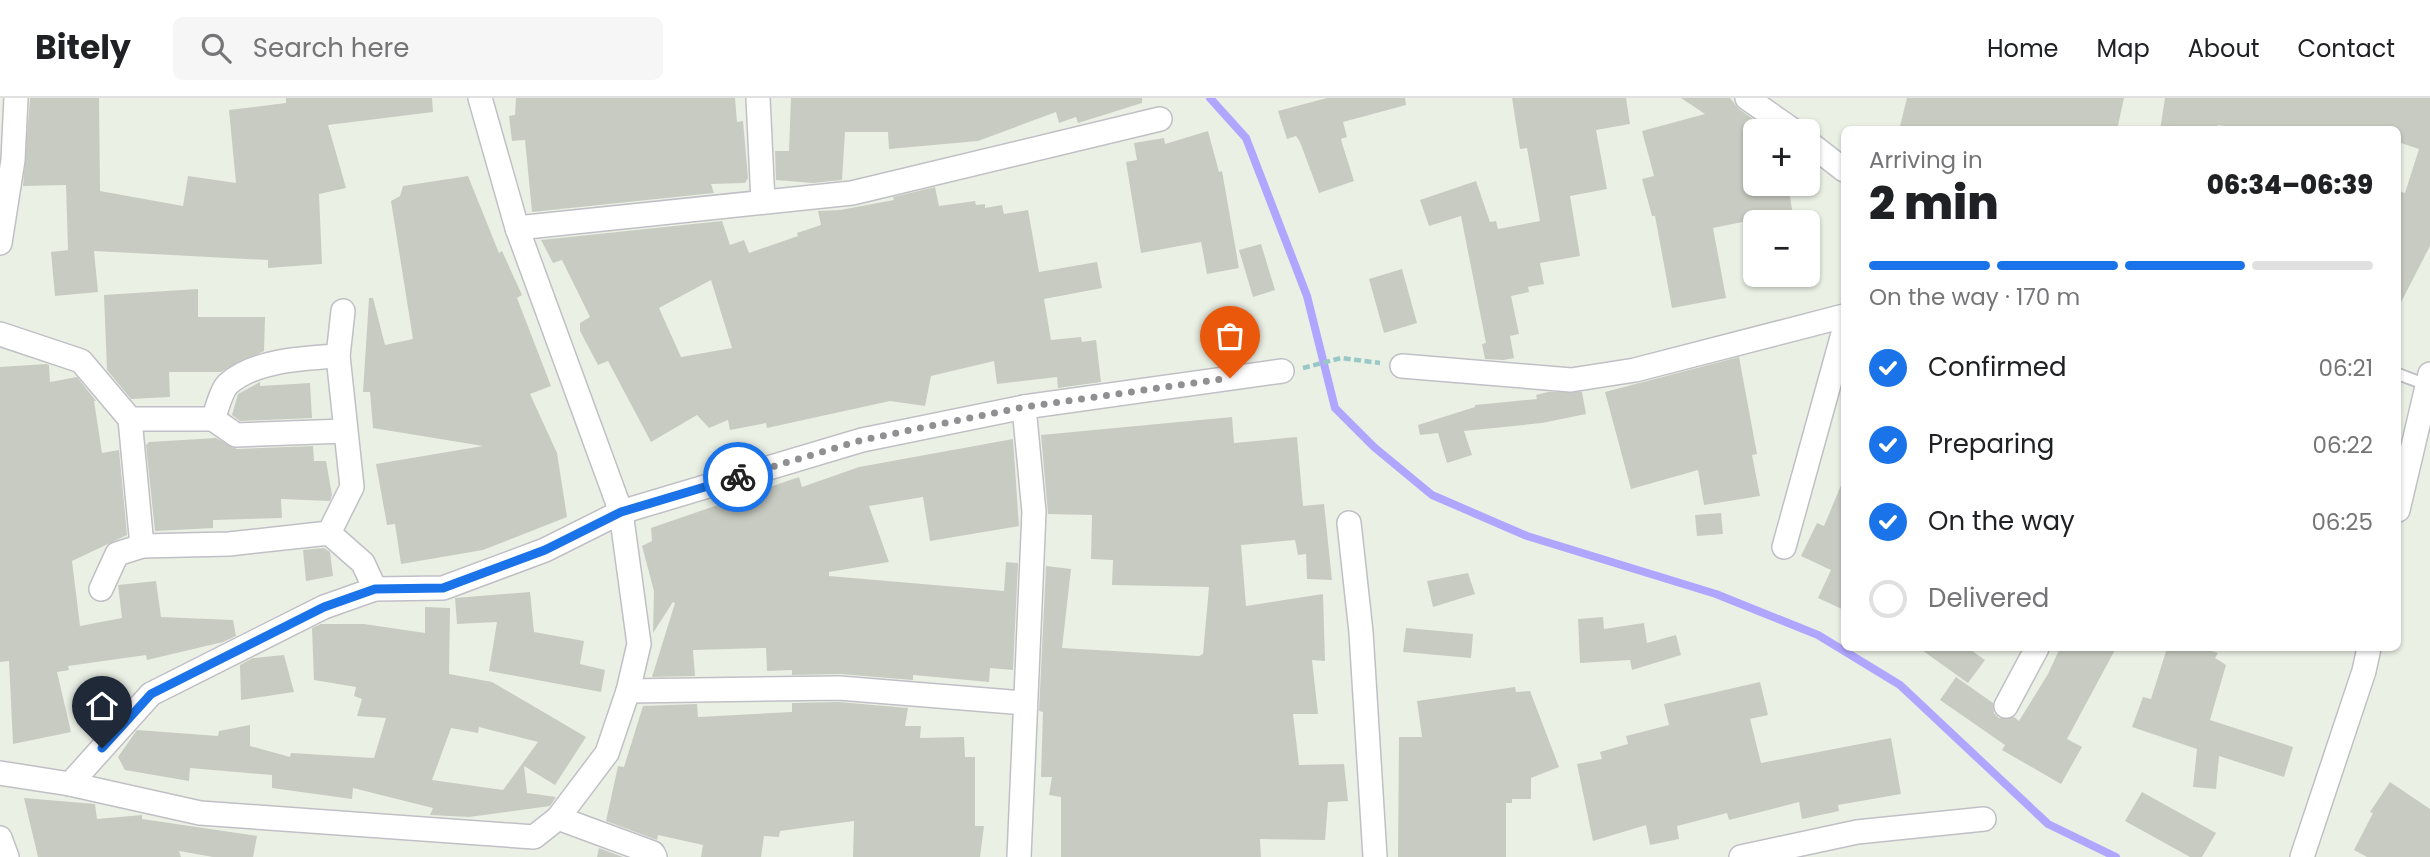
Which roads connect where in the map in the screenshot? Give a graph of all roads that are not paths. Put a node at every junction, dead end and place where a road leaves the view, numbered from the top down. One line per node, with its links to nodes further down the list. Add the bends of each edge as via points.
1 (16, 98): 11 (street, via 13,160)
2 (480, 98): 10 (street)
3 (758, 98): 9 (street)
4 (1747, 98): 6 (street)
5 (1160, 119): 9 (street, via 852,193)
6 (1777, 119)
7 (1820, 151): 8 (street)
8 (1841, 168)
9 (763, 202): 10 (street)
10 (517, 228): 27 (street)
11 (0, 243)
12 (343, 311): 16 (street)
13 (1841, 317): 17 (street, via 1635,370 1571,380)
14 (0, 334): 22 (street, via 81,361)
15 (1841, 341): 31 (street)
16 (338, 356): 23 (street, via 258,369 227,385); 24 (street)
17 (1402, 366)
18 (1282, 371): 21 (street)
19 (2401, 374): 20 (lane)
20 (2428, 379): 25 (street)
21 (1024, 407): 27 (street, via 862,440); 37 (street, via 1034,512)
22 (130, 419): 23 (street); 30 (street)
23 (213, 419): 24 (street, via 236,435)
24 (345, 431): 29 (street, via 352,487)
25 (2405, 439): 26 (street)
26 (2401, 480)
27 (621, 512): 33 (street, via 545,550 443,588); 36 (street, via 639,645)
28 (1349, 523): 47 (street)
29 (328, 533): 30 (street, via 229,544); 33 (street, via 363,563)
30 (142, 545): 32 (street, via 117,554)
31 (1784, 547)
32 (101, 589)
33 (375, 589): 40 (street, via 324,607 151,694)
34 (2035, 651): 38 (street)
35 (2368, 651): 49 (street)
36 (628, 691): 37 (street, via 839,688); 41 (street, via 607,753)
37 (1026, 703): 46 (street)
38 (2006, 706)
39 (0, 773): 40 (street)
40 (69, 784): 41 (street, via 200,813 534,837)
41 (558, 818): 45 (street)
42 (1984, 819): 48 (street, via 1857,832)
43 (0, 838): 44 (street)
44 (7, 857)
45 (655, 857)
46 (1018, 857)
47 (1376, 857)
48 (1741, 857)
49 (2302, 857)

